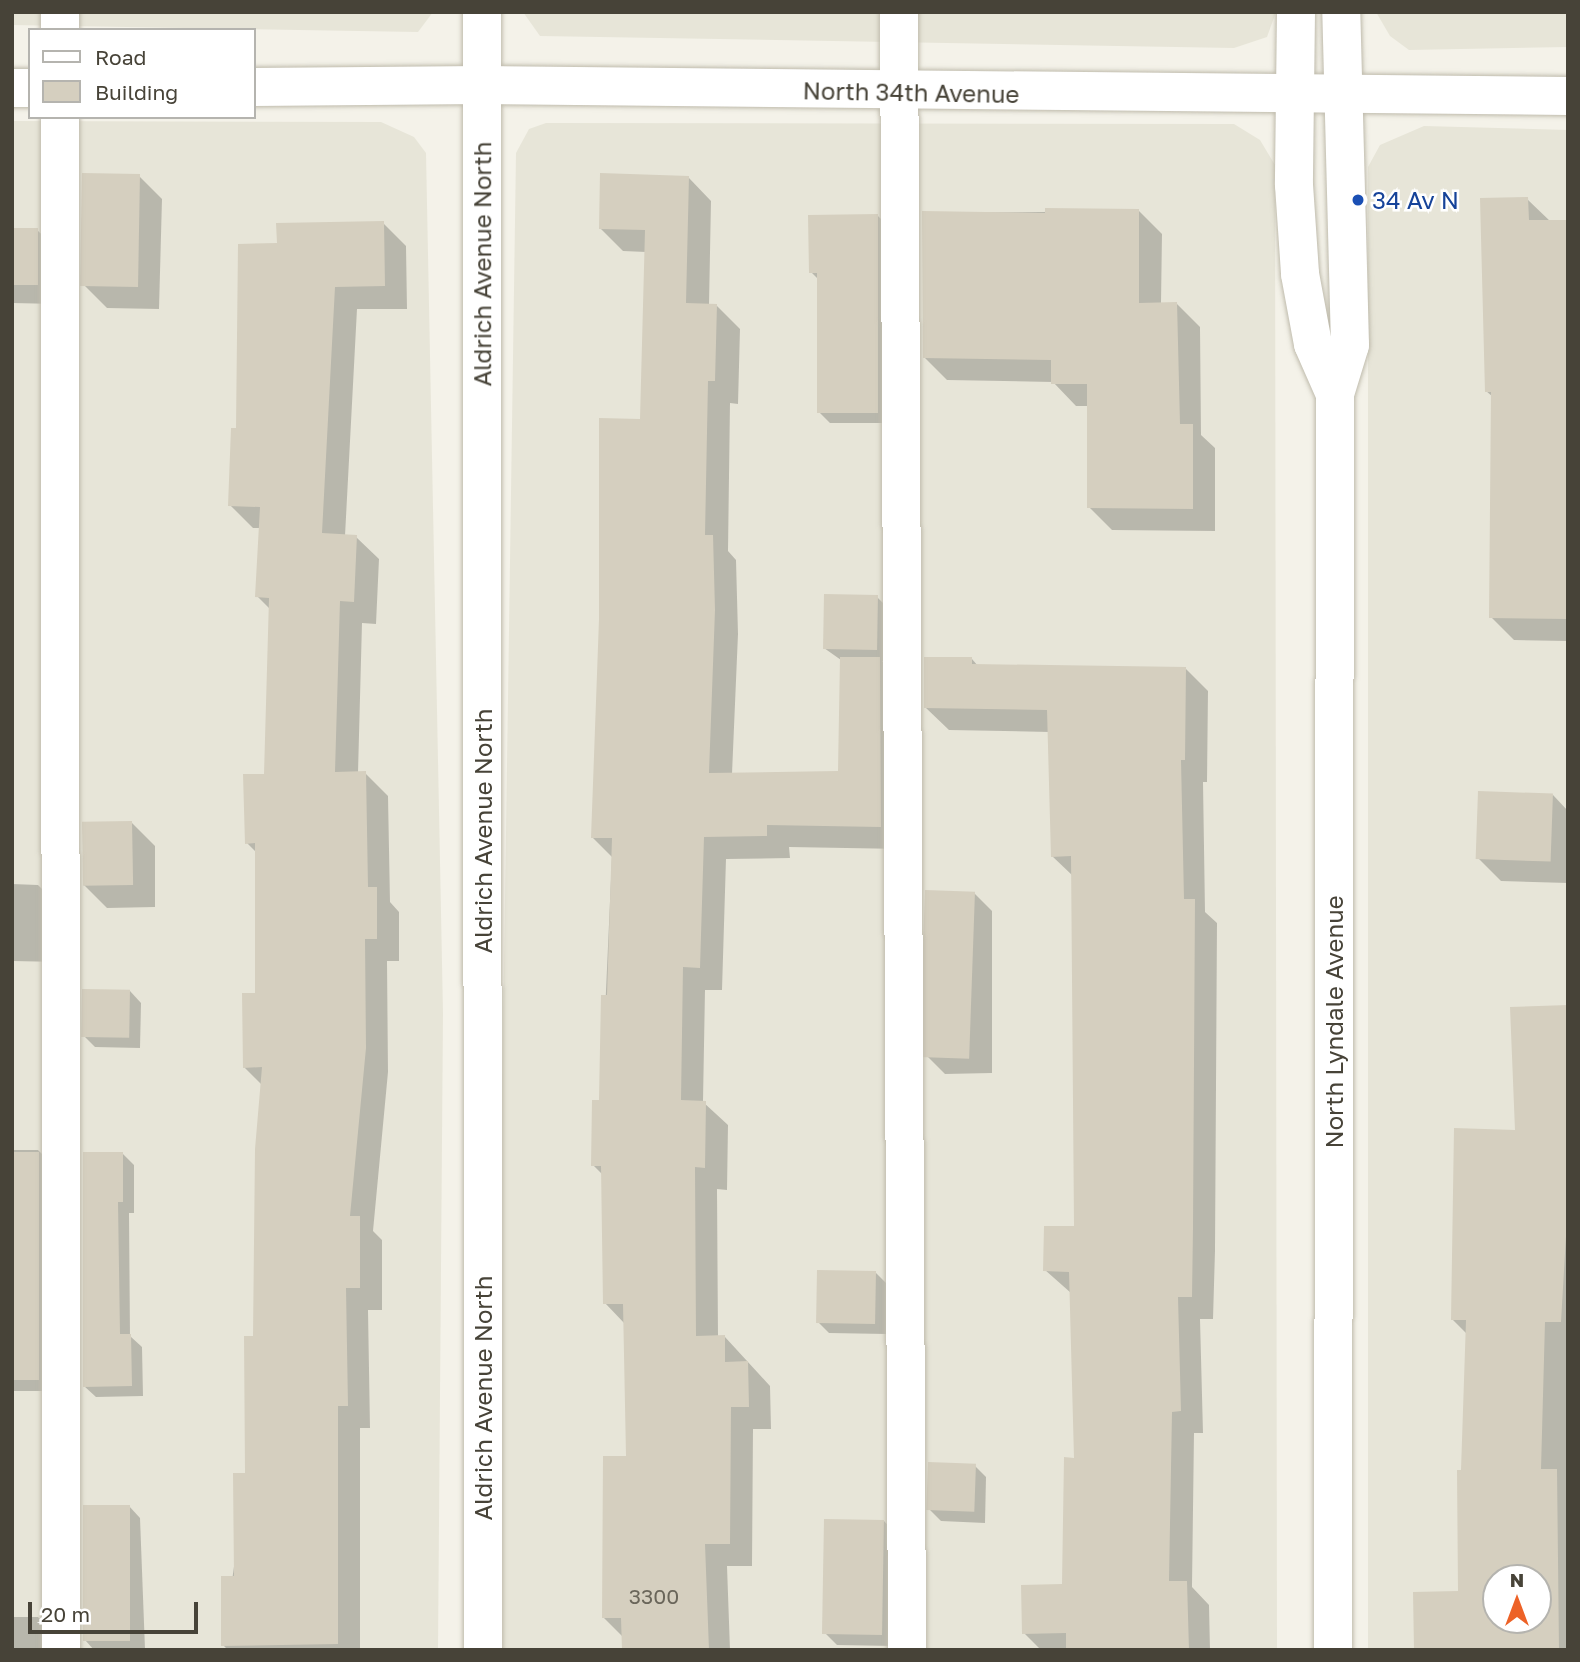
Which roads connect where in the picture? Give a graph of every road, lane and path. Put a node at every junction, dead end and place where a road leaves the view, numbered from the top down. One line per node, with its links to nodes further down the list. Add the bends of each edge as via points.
1 (482, 12): 5 (street, Aldrich Avenue North)
2 (900, 12): 7 (street)
3 (1296, 12): 8 (street, North Lyndale Avenue)
4 (1341, 12): 9 (street, North Lyndale Avenue)
5 (482, 85): 6 (street, North 34th Avenue); 7 (street, North 34th Avenue); 14 (street, Aldrich Avenue North)
6 (256, 87)
7 (900, 92): 8 (street, North 34th Avenue); 15 (street)
8 (1294, 94): 9 (street, North 34th Avenue); 12 (street, North Lyndale Avenue, via 1300,274 1313,344)
9 (1343, 94): 10 (street, North 34th Avenue); 12 (street, North Lyndale Avenue, via 1350,345)
10 (1568, 96)
11 (60, 119): 13 (street)
12 (1335, 394): 16 (street, North Lyndale Avenue)
13 (61, 1650)
14 (483, 1650)
15 (907, 1650)
16 (1333, 1650)

